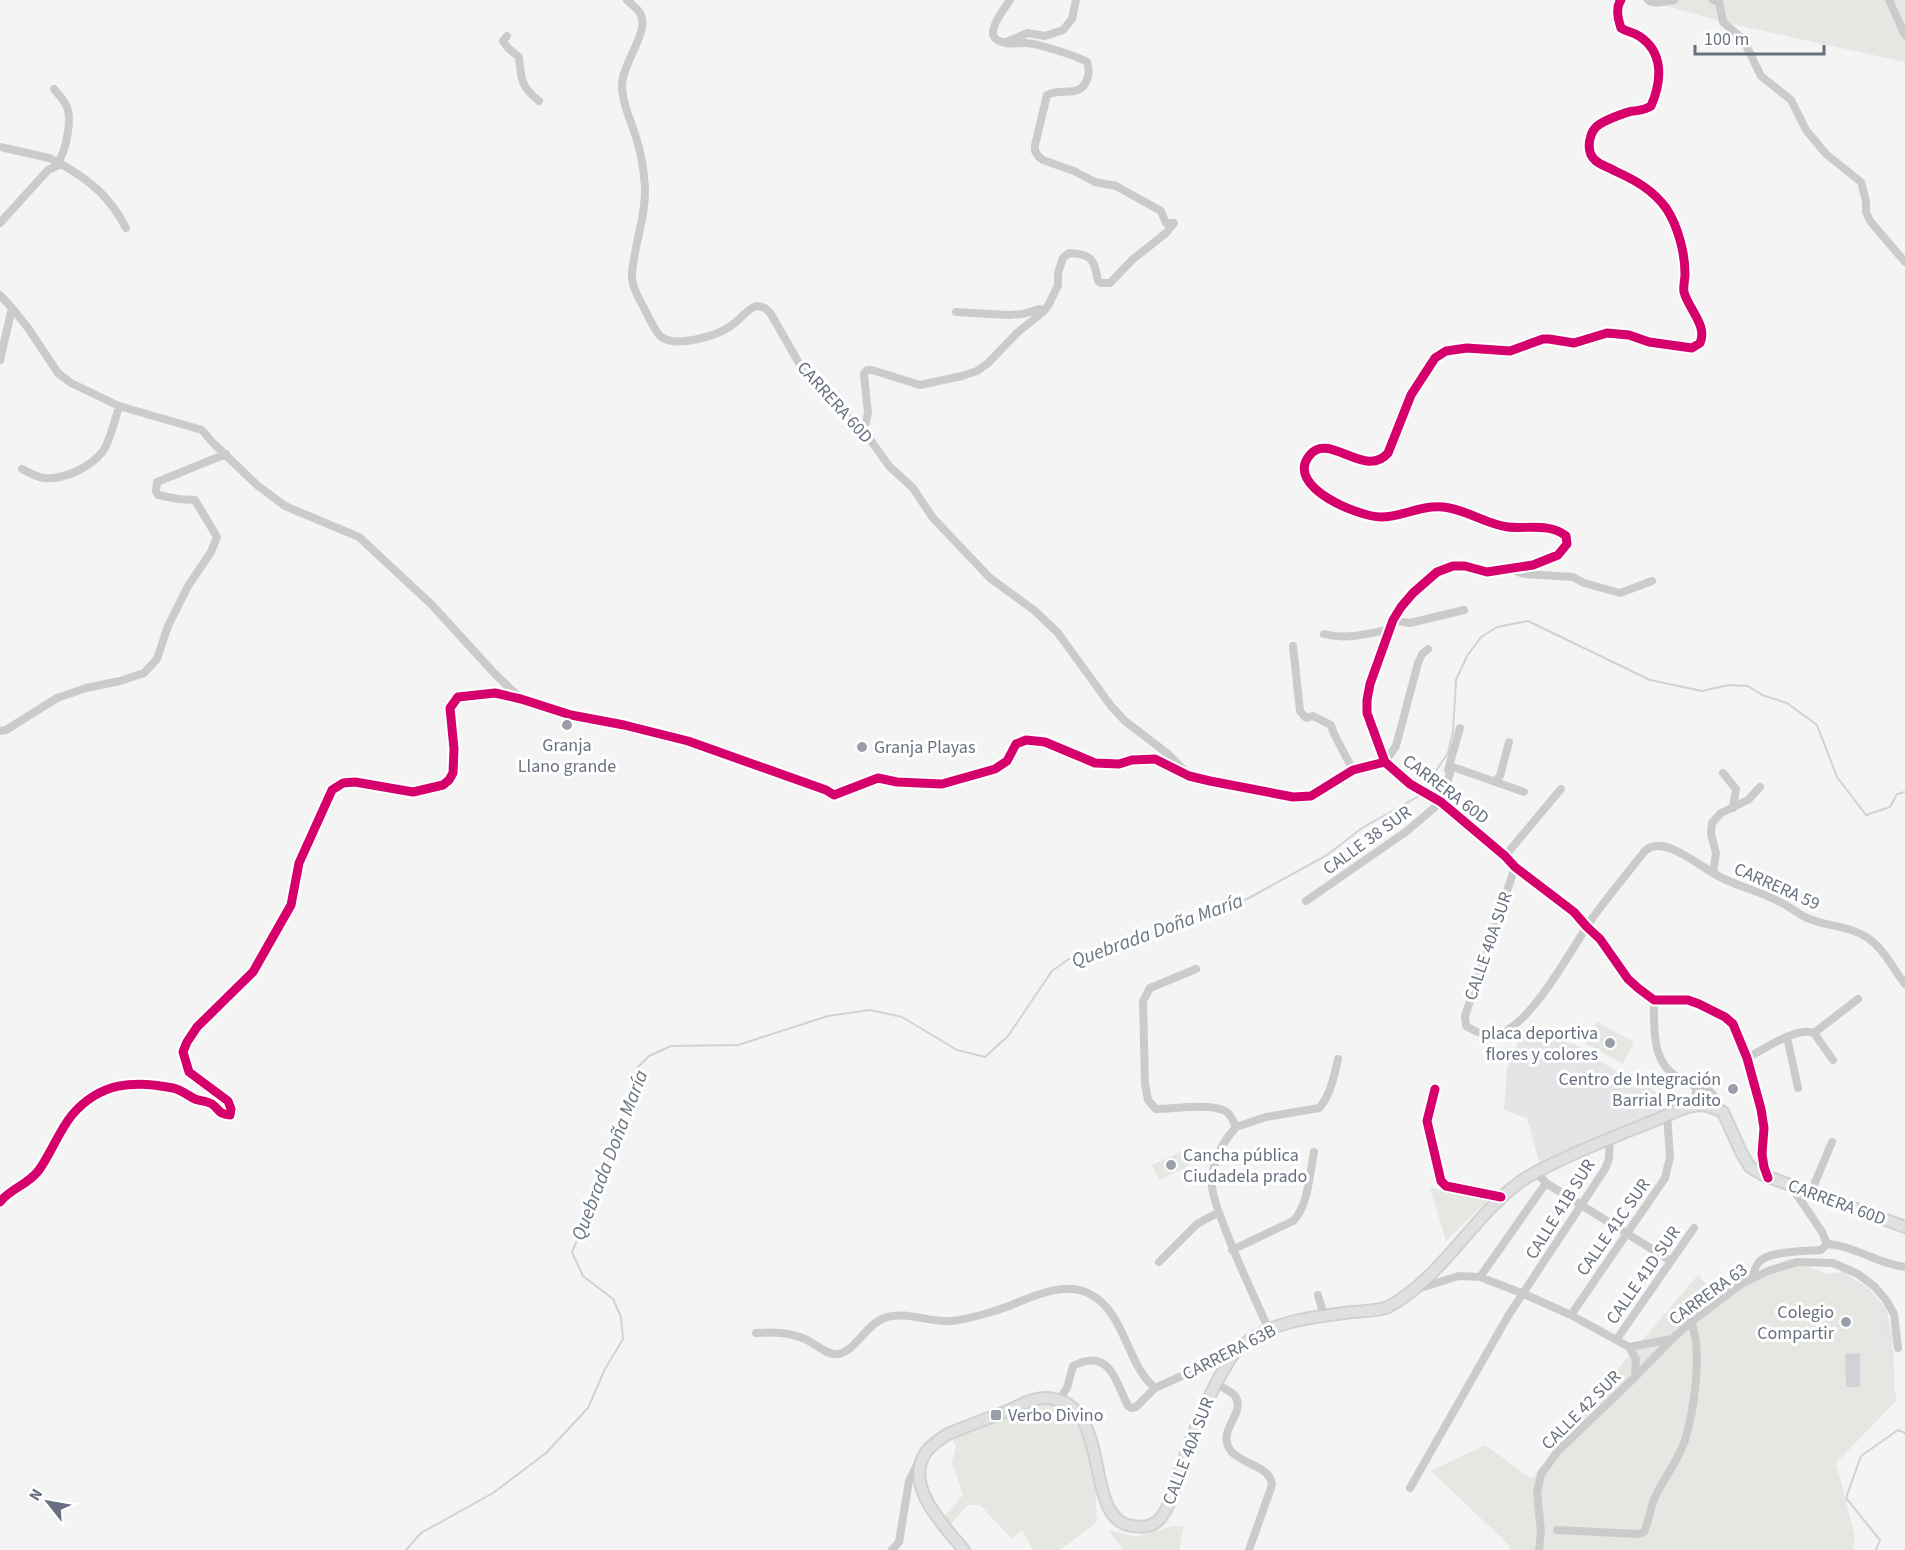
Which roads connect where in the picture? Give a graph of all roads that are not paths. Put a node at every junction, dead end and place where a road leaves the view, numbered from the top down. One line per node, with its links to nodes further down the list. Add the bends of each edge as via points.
1 (627, 0): 25 (street, CARRERA 60D, via 643,19 622,86 644,174 643,216 632,274 654,327 663,338 690,340 720,333 754,307 765,308 800,365 835,406)
2 (1010, 0): 11 (street, via 993,29 996,39)
3 (1077, 0): 11 (street, via 1072,19 1063,30 1045,36 1028,33)
4 (1620, 0): 28 (street, via 1621,28 1654,49 1658,86 1651,106 1596,127 1589,149 1597,162 1648,189 1670,215 1682,253 1683,290 1700,327 1700,343 1692,348 1607,333 1574,343 1543,339 1510,351 1452,349 1435,358 1417,384 1382,459 1365,461 1326,448 1314,451 1305,462 1308,479 1315,489 1367,516 1384,518 1441,507 1496,525 1553,529 1566,536 1567,544 1555,556)
5 (1646, 0): 6 (street)
6 (1674, 0)
7 (1713, 0): 18 (street, via 1719,2 1723,22 1743,39 1761,76 1791,100 1812,139 1861,182 1870,221)
8 (1889, 0): 9 (street)
9 (1905, 35)
10 (507, 36): 13 (street, via 503,41 519,57 521,81)
11 (1005, 43): 22 (street, via 1034,44 1072,54 1087,62 1090,69 1081,88 1047,95 1035,145 1039,157 1095,182 1116,186 1161,211 1166,223 1174,223 1110,283 1098,281 1094,261 1080,253 1068,253 1058,273 1058,285)
12 (54, 89): 15 (street, via 67,106 69,117 65,151)
13 (539, 101)
14 (0, 147): 15 (street)
15 (59, 163): 16 (street); 17 (street, via 101,191)
16 (0, 223)
17 (126, 228)
18 (1905, 262)
19 (0, 295): 20 (street)
20 (12, 308): 23 (street); 24 (street, via 58,373 71,384)
21 (956, 312): 22 (street)
22 (1043, 312): 25 (street, via 988,363 969,374 920,385 867,370 864,374 868,413)
23 (0, 360)
24 (119, 406): 26 (street, via 202,430); 27 (street, via 105,448 84,467 46,478)
25 (864, 431): 43 (street, CARRERA 60D, via 933,518 990,578 1058,633 1111,706)
26 (226, 454): 36 (street, via 285,506 359,537 432,605); 38 (street, via 157,482 158,495 195,500 218,537 168,626 157,659 144,673 57,698)
27 (22, 469)
28 (1511, 569): 29 (street, via 1524,574 1573,577 1620,593); 31 (street, via 1487,572 1454,566 1437,572 1413,593)
29 (1652, 581)
30 (1464, 610): 31 (street, via 1410,623)
31 (1393, 620): 32 (street)
32 (1391, 629): 33 (street, via 1338,638); 40 (street, via 1376,664 1367,700 1367,713)
33 (1324, 634)
34 (1293, 646): 41 (street, via 1300,711 1306,718 1313,716 1331,725)
35 (1428, 649): 40 (street, via 1418,663 1396,746)
36 (521, 699): 43 (street, CARRERA 60D, via 571,715 688,741 834,795 878,778 942,784 995,769 1007,761 1016,744 1026,740 1046,742 1095,763 1155,759); 80 (street, via 495,693 458,697 450,708 453,773 443,785 413,792 355,782 332,790 299,863 291,905 252,972 197,1027 183,1052 189,1072 228,1101 230,1115 177,1089 129,1083 111,1087 72,1115 38,1172)
37 (1460, 729): 48 (street)
38 (0, 731)
39 (1509, 742): 44 (street, via 1500,776)
40 (1385, 762): 41 (street, CARRERA 60D); 48 (street, CARRERA 60D)
41 (1353, 770): 43 (street, CARRERA 60D, via 1311,796 1293,797)
42 (1723, 773): 49 (street, via 1736,789)
43 (1189, 776)
44 (1495, 781): 47 (street); 48 (street, via 1454,767)
45 (1760, 787): 49 (street)
46 (1561, 789): 50 (street)
47 (1524, 792)
48 (1438, 801): 50 (street, CARRERA 60D); 53 (street, CALLE 38 SUR, via 1407,831)
49 (1733, 808): 52 (street, via 1718,816 1711,827 1716,853)
50 (1505, 856): 51 (street, CARRERA 60D)
51 (1515, 867): 54 (street, CARRERA 60D, via 1574,912); 54 (street, CALLE 40A SUR, via 1465,1016 1466,1026 1497,1036 1516,1024 1530,1011)
52 (1713, 873): 54 (street, CARRERA 59, via 1661,845 1649,846); 56 (street, CARRERA 59, via 1775,899 1804,917 1858,932 1880,948)
53 (1305, 901)
54 (1587, 927): 58 (street, CARRERA 60D, via 1628,979)
55 (1196, 969): 70 (street, via 1150,988 1143,1001 1148,1100 1156,1109 1221,1110 1227,1112)
56 (1905, 984)
57 (1858, 999): 59 (street)
58 (1653, 1000): 61 (street, via 1688,1000 1725,1017 1733,1024); 64 (street, via 1658,1053 1672,1073)
59 (1814, 1033): 60 (street, via 1800,1032); 63 (street)
60 (1787, 1037): 61 (street); 65 (street)
61 (1747, 1058): 75 (street, via 1763,1118 1762,1154)
62 (1338, 1059): 70 (street, via 1330,1088 1319,1108)
63 (1833, 1060)
64 (1690, 1082): 67 (street, via 1696,1088); 68 (street, via 1704,1086)
65 (1798, 1088)
66 (1436, 1089): 79 (street, via 1427,1121 1441,1181 1446,1186)
67 (1696, 1104): 68 (main road); 69 (main road, CARRERA 63B)
68 (1723, 1112): 75 (main road, via 1750,1167)
69 (1667, 1115): 71 (main road, CARRERA 63B); 85 (street, CALLE 41C SUR, via 1668,1170)
70 (1236, 1127): 82 (street, via 1224,1141 1214,1164 1212,1186)
71 (1610, 1137): 74 (main road, CARRERA 63B); 81 (street, CALLE 41B SUR, via 1609,1159)
72 (1832, 1142): 78 (street)
73 (1314, 1152): 87 (street, via 1299,1215)
74 (1536, 1172): 76 (street); 79 (main road, CARRERA 63B)
75 (1768, 1178): 77 (main road, CARRERA 60D)
76 (1546, 1183): 81 (street); 91 (street)
77 (1791, 1186): 78 (main road, CARRERA 60D); 86 (street)
78 (1811, 1192): 83 (main road, CARRERA 60D)
79 (1501, 1197): 93 (main road, CARRERA 63B)
80 (0, 1202)
81 (1583, 1206): 85 (street); 94 (street, CALLE 41B SUR)
82 (1219, 1212): 87 (street); 89 (street, via 1197,1224)
83 (1905, 1227)
84 (1694, 1228): 88 (street, CALLE 41D SUR)
85 (1628, 1234): 88 (street); 96 (street, CALLE 41C SUR)
86 (1827, 1244): 90 (street, via 1841,1245); 92 (street, via 1821,1250 1767,1257 1756,1266)
87 (1232, 1250): 99 (street)
88 (1671, 1261): 101 (street, CALLE 41D SUR)
89 (1160, 1262)
90 (1905, 1267)
91 (1480, 1277): 93 (street, via 1459,1276); 94 (street)
92 (1752, 1279): 98 (street, CARRERA 63); 104 (street, CARRERA 63, via 1797,1262 1833,1263 1858,1274 1875,1287 1894,1314)
93 (1410, 1292): 97 (main road, CARRERA 63B, via 1386,1308)
94 (1524, 1294): 96 (street); 111 (street, CALLE 41B SUR)
95 (1318, 1295): 97 (street)
96 (1571, 1315): 101 (street)
97 (1324, 1316): 99 (main road, CARRERA 63B)
98 (1691, 1322): 102 (street, CARRERA 63); 112 (street, via 1696,1333 1695,1385 1685,1442 1656,1493 1644,1532)
99 (1269, 1328): 105 (main road, CARRERA 63B)
100 (756, 1333): 108 (street, via 781,1332 839,1354 885,1317 951,1321 1071,1289 1086,1292 1108,1309 1144,1377)
101 (1617, 1339): 103 (street)
102 (1672, 1339): 103 (street, CARRERA 63); 106 (street, CALLE 42 SUR)
103 (1629, 1347): 106 (street, via 1636,1359)
104 (1898, 1348)
105 (1234, 1353): 107 (main road, CALLE 40A SUR); 108 (street, CARRERA 63B)
106 (1635, 1377): 116 (street, CALLE 42 SUR, via 1558,1451 1541,1474 1537,1493)
107 (1215, 1383): 109 (main road, CALLE 40A SUR, via 1165,1512 1155,1524 1139,1527 1127,1526 1111,1514 1088,1431 1080,1416); 115 (street, via 1234,1395 1238,1403 1226,1436 1228,1447 1271,1478 1272,1485)
108 (1155, 1388): 109 (street, CARRERA 63B, via 1131,1408 1109,1369 1098,1360 1088,1360 1073,1366)
109 (1059, 1400): 110 (main road, via 1027,1402 948,1434)
110 (926, 1452): 113 (street, via 909,1481 899,1542); 114 (main road, via 919,1472 924,1497)
111 (1410, 1488)
112 (1557, 1530)
113 (892, 1550)
114 (964, 1550)
115 (1249, 1550)
116 (1539, 1550)

